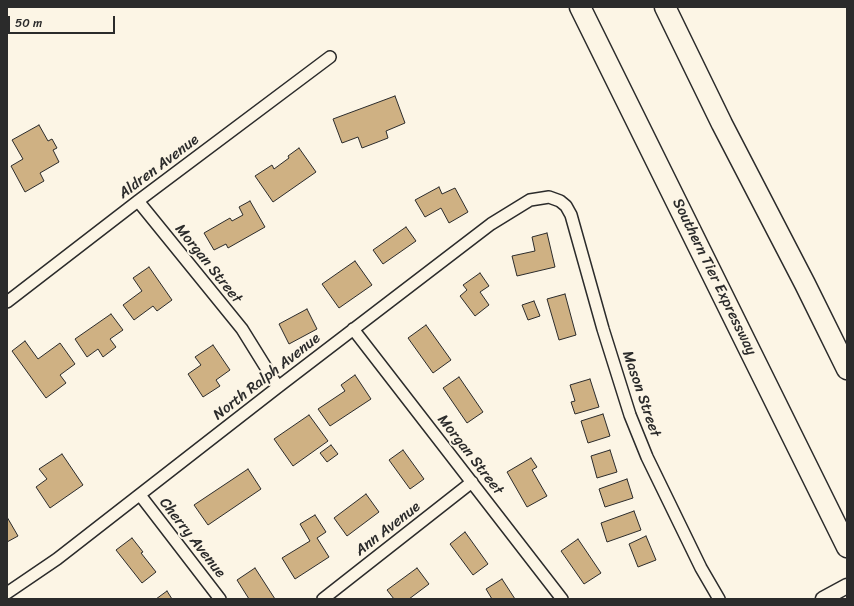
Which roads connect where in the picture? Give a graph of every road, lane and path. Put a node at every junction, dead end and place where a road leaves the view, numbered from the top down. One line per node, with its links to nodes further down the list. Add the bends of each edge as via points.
1 (580, 7): 12 (highway, Southern Tier Expressway)
2 (665, 7): 8 (highway)
3 (330, 57): 5 (street, Aldren Avenue)
4 (550, 197): 7 (street, North Ralph Avenue, via 530,200 491,224); 18 (street, Mason Street, via 566,206 571,215 630,415 647,457)
5 (138, 201): 6 (street, Aldren Avenue); 9 (street, Morgan Street, via 242,329)
6 (7, 302)
7 (353, 330): 9 (street, North Ralph Avenue); 10 (street, Morgan Street)
8 (847, 369)
9 (278, 387): 11 (street, North Ralph Avenue)
10 (472, 482): 16 (street, Ann Avenue); 17 (street, Morgan Street)
11 (140, 495): 14 (street, North Ralph Avenue, via 57,559); 15 (street, Cherry Avenue)
12 (844, 542)
13 (847, 586): 19 (street)
14 (7, 593)
15 (220, 599)
16 (323, 599)
17 (562, 599)
18 (719, 599)
19 (824, 599)

